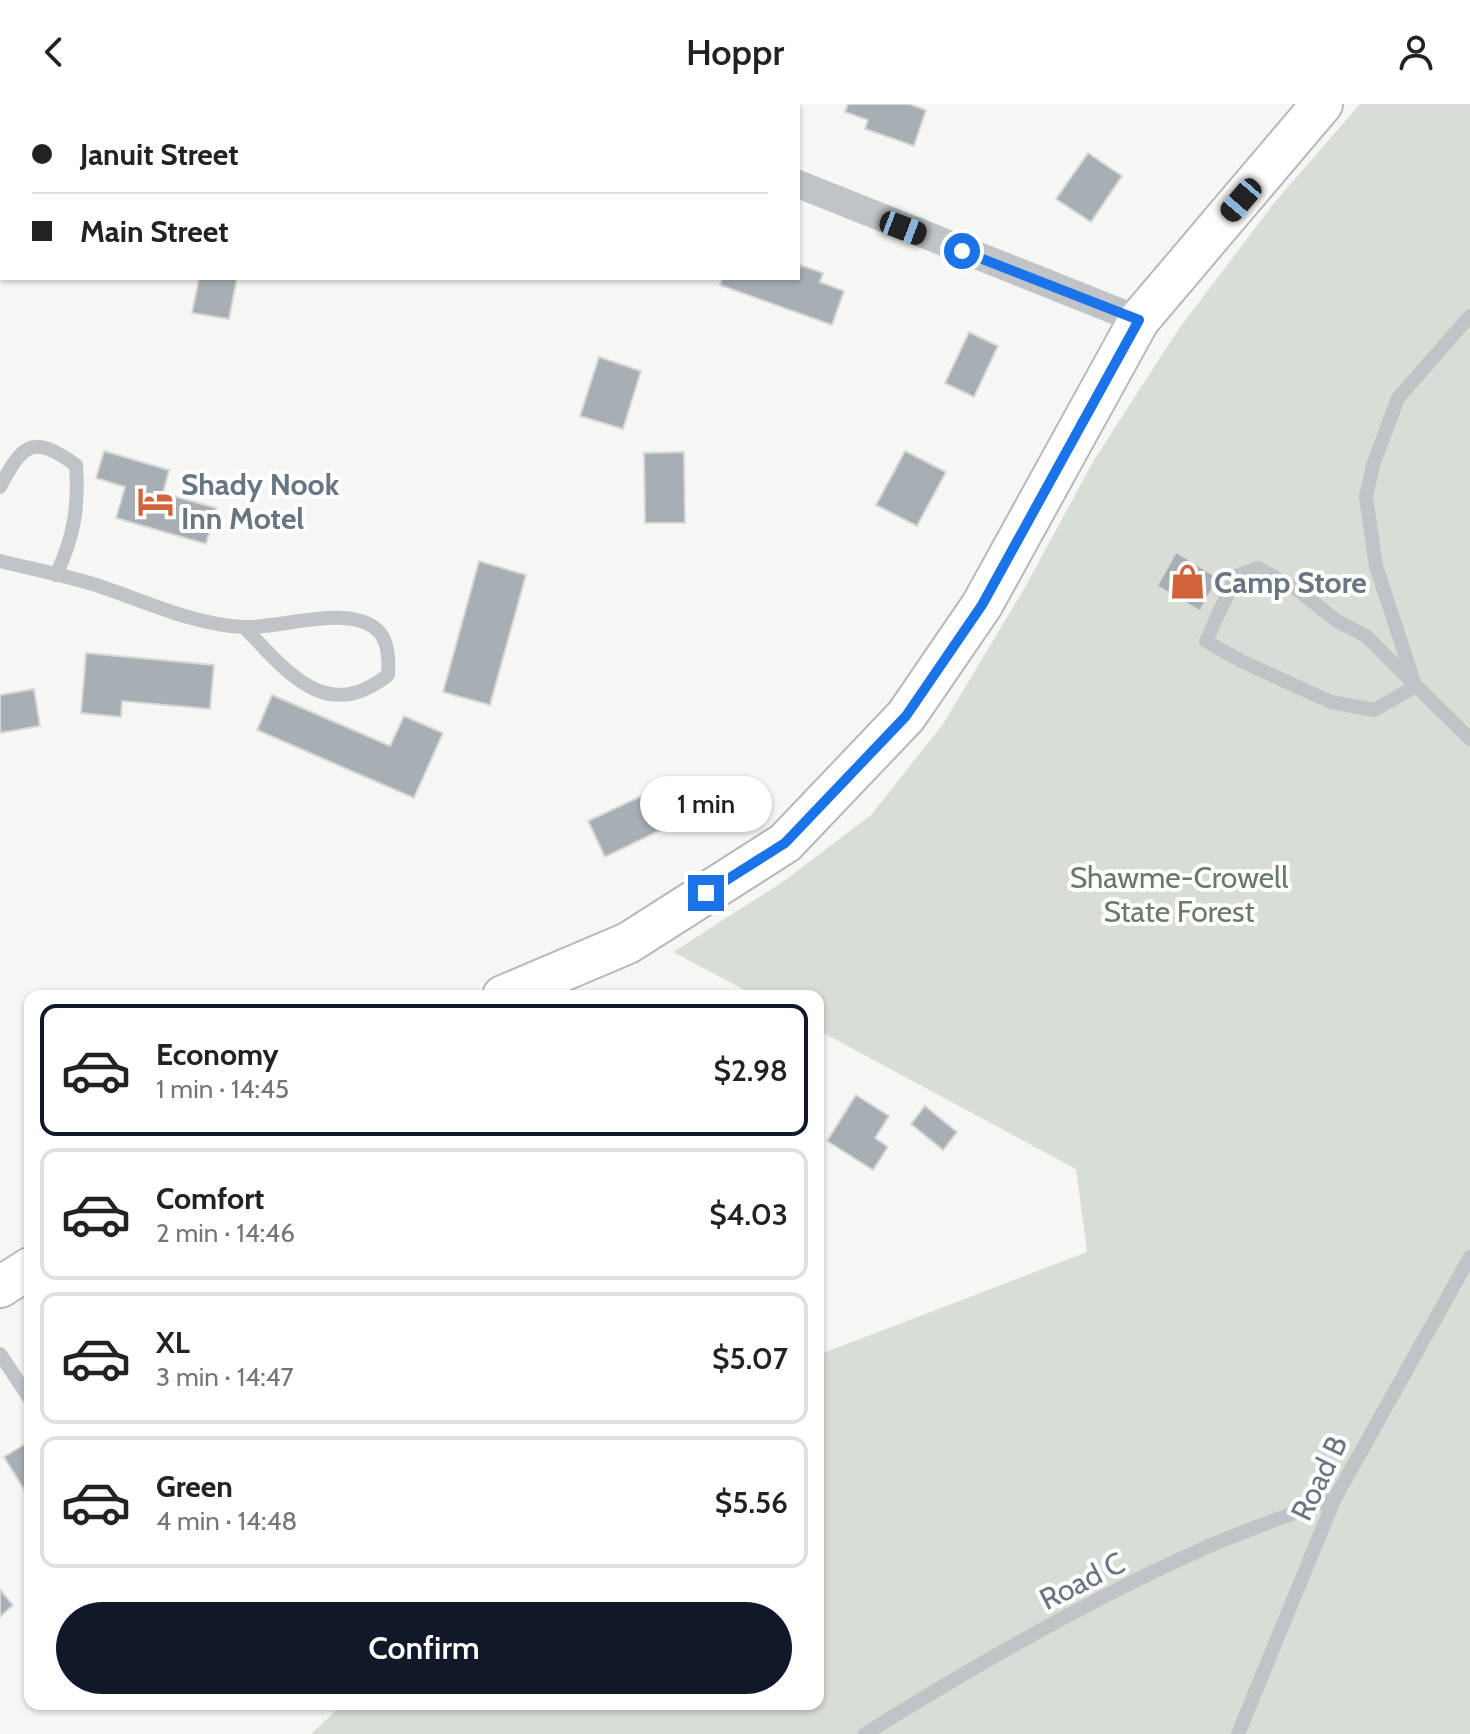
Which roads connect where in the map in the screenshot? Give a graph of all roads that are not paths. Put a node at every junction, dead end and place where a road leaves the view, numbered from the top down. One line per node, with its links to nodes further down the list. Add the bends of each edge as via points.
1 (1322, 104): 4 (main road)
2 (800, 185): 4 (street)
3 (1470, 316): 9 (lane, via 1398,398 1366,497 1376,566)
4 (1139, 320): 11 (main road, via 982,605 906,716 785,843 628,943)
5 (0, 487): 7 (lane, via 18,454 31,447 53,448 76,465 78,499 69,547)
6 (0, 561): 7 (lane)
7 (56, 575): 8 (lane, via 199,622)
8 (244, 627): 8 (lane, via 354,619 377,629 386,645 388,675 351,695 323,692 301,684)
9 (1416, 686): 9 (lane, via 1366,636 1258,568 1236,576 1206,641 1331,702 1374,710); 10 (lane)
10 (1470, 739)
11 (523, 990)
12 (1470, 1257): 17 (lane, Road B)
13 (24, 1272): 14 (main road)
14 (0, 1287)
15 (0, 1354): 16 (lane)
16 (24, 1390)
17 (1335, 1498): 18 (lane, Road C, via 1210,1546 1102,1598); 19 (lane, Road B)
18 (865, 1734)
19 (1238, 1734)

